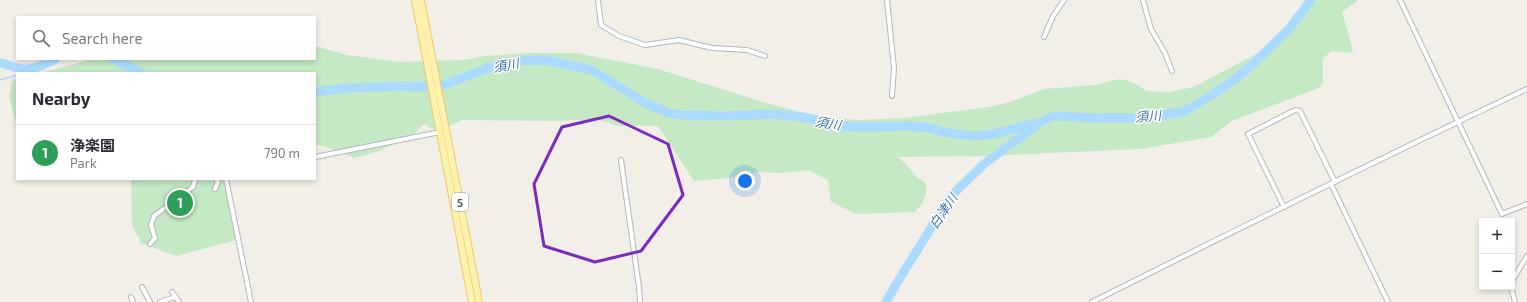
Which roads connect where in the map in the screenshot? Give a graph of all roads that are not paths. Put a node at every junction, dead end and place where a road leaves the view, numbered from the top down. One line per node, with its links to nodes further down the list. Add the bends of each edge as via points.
1 (415, 0): 9 (main road, 5)
2 (421, 0): 9 (main road, 5)
3 (598, 0): 10 (street, via 601,25 619,36 636,42 652,45 679,40 712,48 747,50)
4 (887, 0): 13 (street, via 894,68)
5 (1064, 0): 8 (street, via 1053,16)
6 (1143, 0): 11 (street, via 1151,29)
7 (1400, 0): 15 (street)
8 (1044, 37)
9 (426, 43): 14 (main road, 5)
10 (765, 56)
11 (1172, 71)
12 (1527, 89): 15 (street)
13 (892, 96)
14 (437, 103): 16 (main road, 5); 40 (main road, 5)
15 (1458, 121): 22 (street); 24 (street, via 1502,214)
16 (440, 132): 17 (street); 39 (main road, 5)
17 (316, 157)
18 (621, 160): 41 (street)
19 (195, 180): 26 (street, via 192,187 154,216 151,225 155,238)
20 (217, 180): 23 (street)
21 (226, 180): 38 (street)
22 (1333, 183): 25 (street); 25 (street, via 1300,111 1289,113 1248,134); 43 (street)
23 (216, 189)
24 (1527, 204)
25 (1284, 208): 42 (street)
26 (150, 244)
27 (1527, 256): 28 (street)
28 (1515, 276)
29 (142, 287): 35 (street)
30 (1512, 290): 44 (street)
31 (172, 292): 33 (street)
32 (131, 297): 34 (street)
33 (175, 297): 36 (street); 37 (street)
34 (133, 302)
35 (150, 302)
36 (160, 302)
37 (179, 302)
38 (251, 302)
39 (472, 302)
40 (479, 302)
41 (640, 302)
42 (1092, 302)
43 (1388, 302)
44 (1515, 302)

